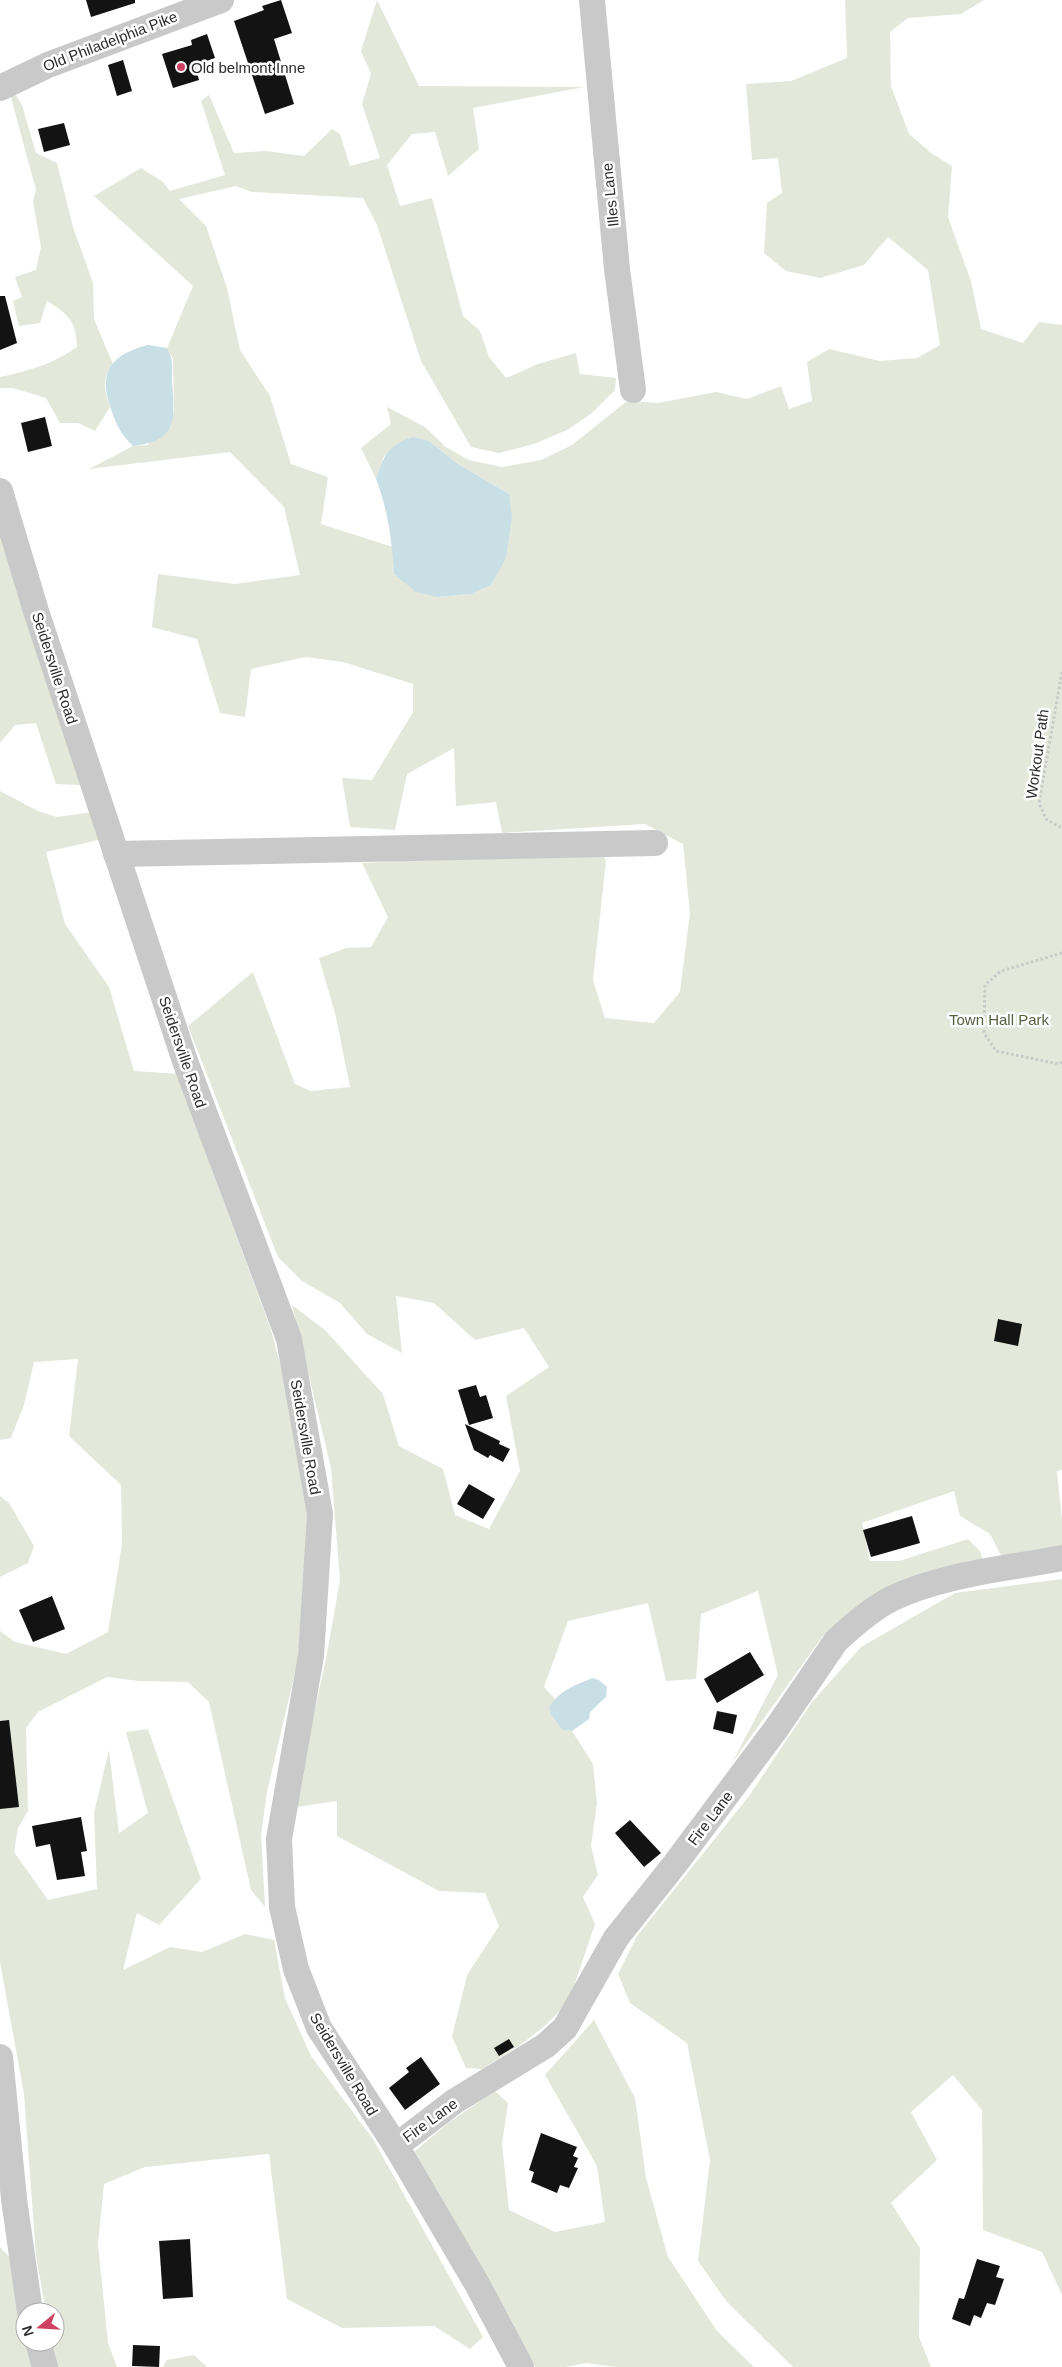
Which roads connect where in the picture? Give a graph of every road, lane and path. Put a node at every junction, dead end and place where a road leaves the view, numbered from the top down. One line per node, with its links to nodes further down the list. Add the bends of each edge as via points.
1 (222, 0): 3 (street, Old Philadelphia Pike, via 48,64)
2 (592, 0): 4 (street, Illes Lane, via 617,269)
3 (0, 88)
4 (633, 390)
5 (0, 490): 9 (street, Seidersville Road)
6 (1062, 672): 7 (path, Workout Path, via 1039,803 1046,819)
7 (1062, 828)
8 (655, 843): 9 (street)
9 (116, 854): 14 (street, Seidersville Road, via 185,1061 289,1339 320,1514 311,1656 279,1839 282,1907 296,1969 319,2028)
10 (1062, 953): 11 (path, via 1001,971 986,985 984,1033 996,1052)
11 (1062, 1062)
12 (1062, 1558): 14 (street, Fire Lane, via 953,1578 907,1592 888,1600 836,1641 776,1729 616,1938 565,2028 545,2046 455,2101)
13 (0, 2057): 15 (street)
14 (396, 2146): 18 (street, Seidersville Road)
15 (29, 2302)
16 (40, 2352): 17 (street)
17 (44, 2367)
18 (521, 2367)

